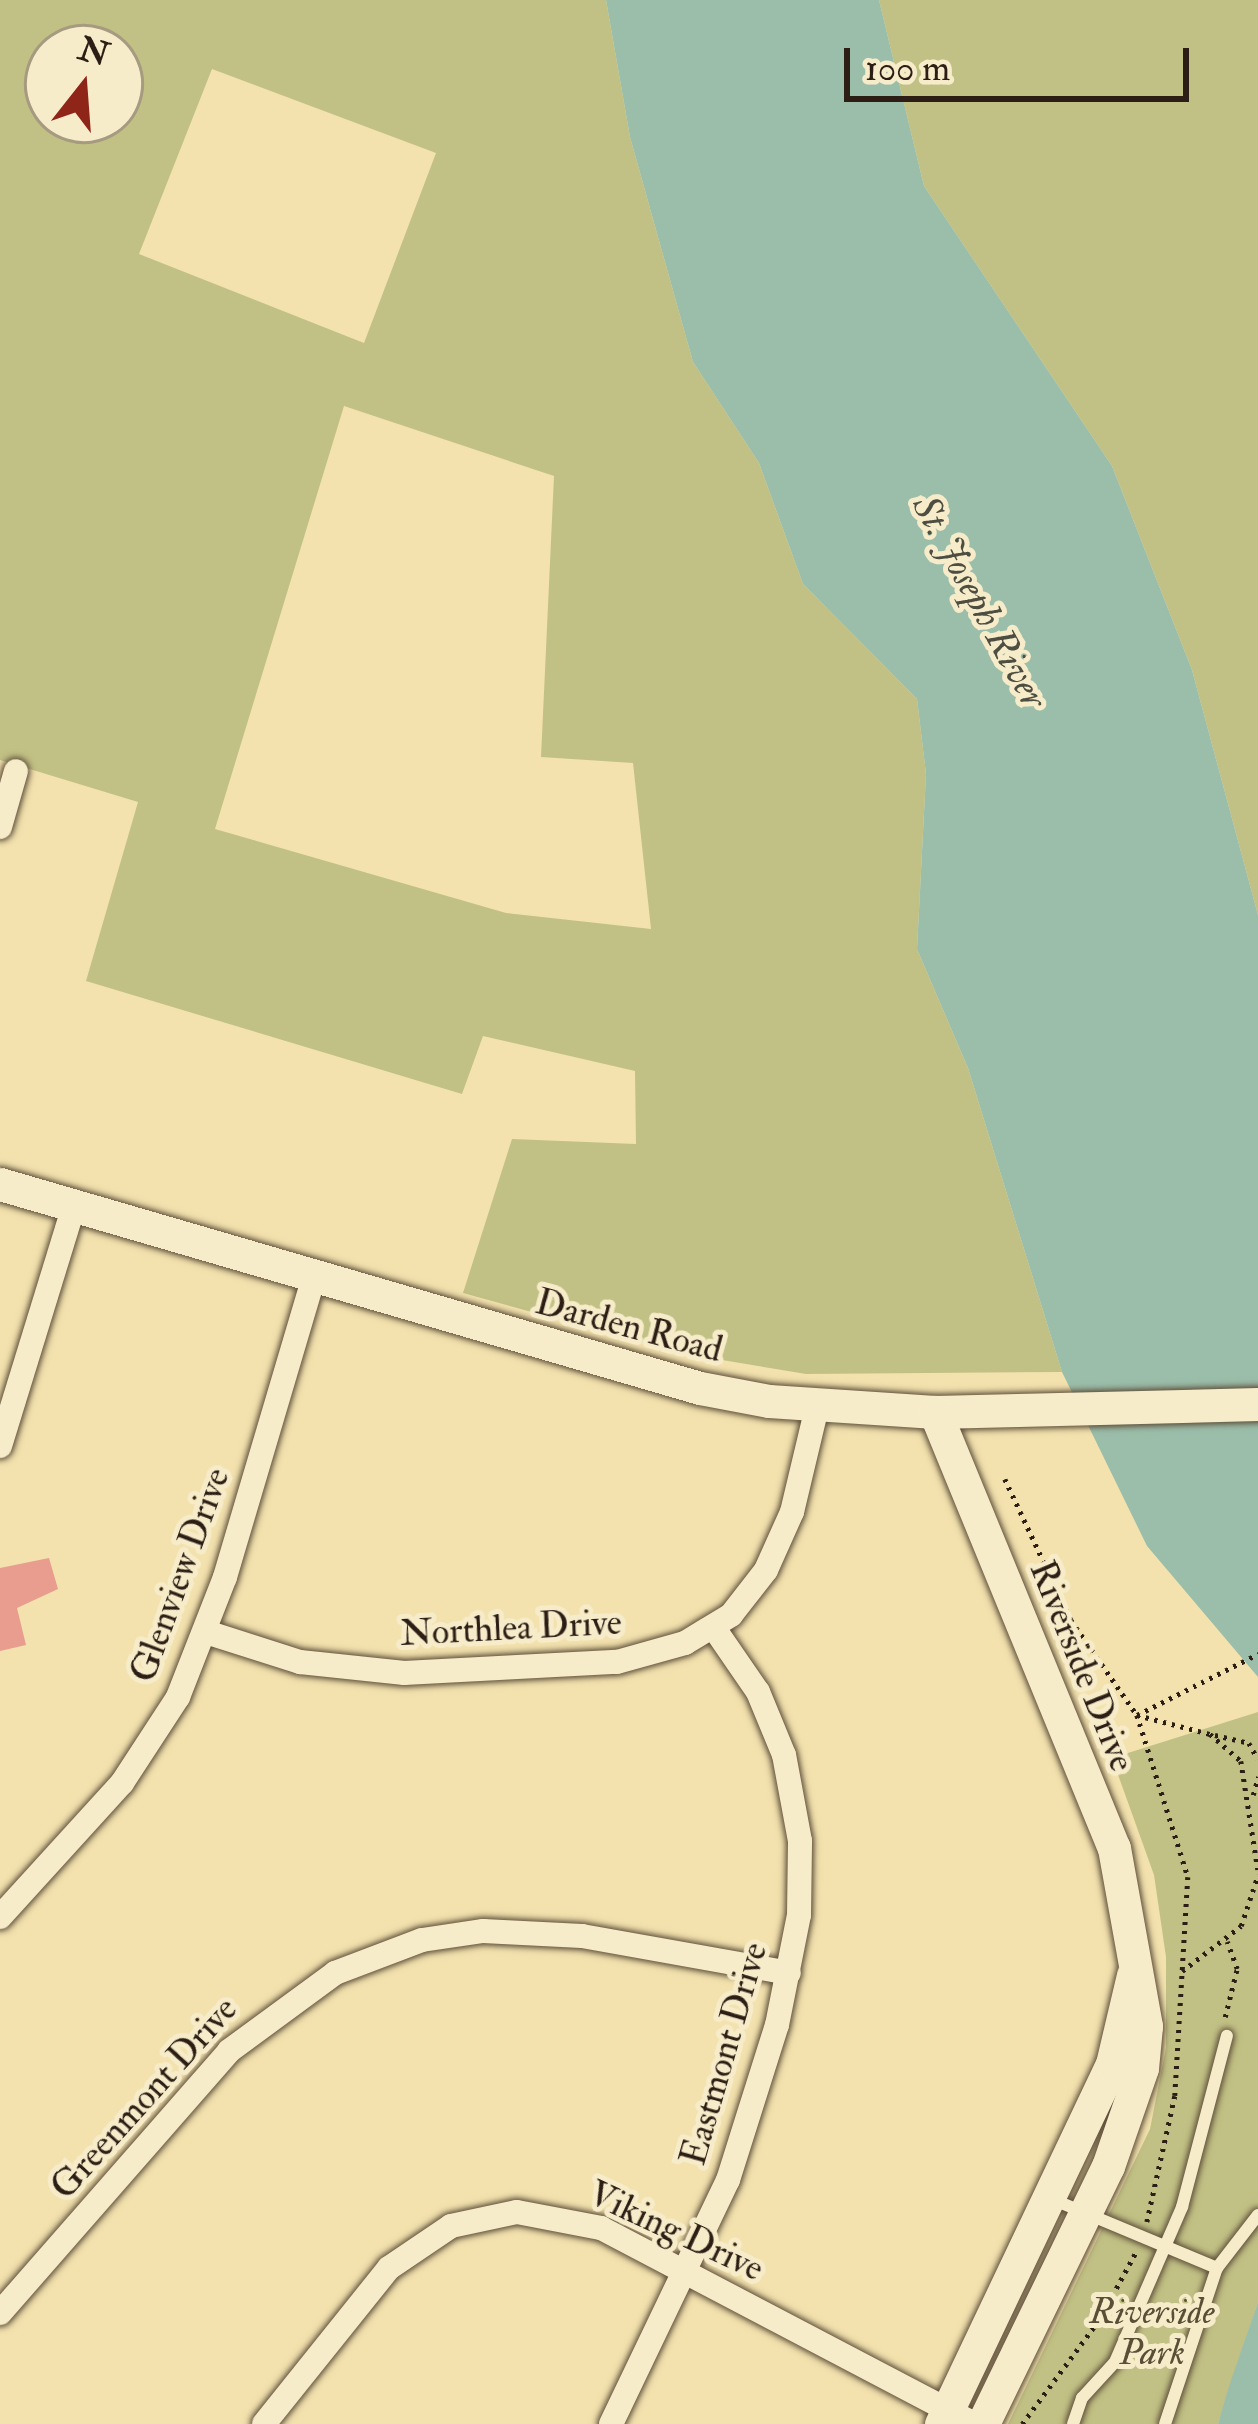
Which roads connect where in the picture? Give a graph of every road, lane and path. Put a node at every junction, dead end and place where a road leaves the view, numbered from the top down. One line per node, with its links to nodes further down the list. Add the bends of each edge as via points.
1 (16, 771): 2 (street)
2 (0, 827)
3 (0, 1184): 4 (street, Darden Road)
4 (74, 1205): 5 (street, Darden Road); 9 (street)
5 (314, 1276): 7 (street, Darden Road, via 700,1388); 11 (street, Glenview Drive)
6 (1258, 1405): 8 (street, Darden Road)
7 (817, 1407): 8 (street, Darden Road); 10 (street, Northlea Drive, via 781,1541 754,1589)
8 (935, 1412): 20 (street, Riverside Drive, via 1114,1848)
9 (0, 1446)
10 (714, 1628): 11 (street, Northlea Drive, via 616,1662 404,1673 300,1662); 22 (street, Eastmont Drive, via 758,1691 792,1784 801,1884)
11 (206, 1632): 18 (street, Glenview Drive, via 178,1697 122,1783)
12 (1258, 1654): 13 (path, via 1137,1715)
13 (1210, 1734): 14 (path, via 1249,1743); 16 (path, via 1241,1761)
14 (1258, 1759)
15 (1258, 1777): 16 (path)
16 (1252, 1801): 17 (path)
17 (1258, 1873): 19 (path, via 1250,1908)
18 (0, 1917)
19 (1227, 1942): 21 (path); 23 (path, via 1237,1970)
20 (1137, 1955): 24 (street, Riverside Drive, via 1112,2064); 25 (street, Riverside Drive, via 1142,2068)
21 (1182, 1971)
22 (789, 1972): 29 (street, Eastmont Drive, via 747,2127); 30 (street, Greenmont Drive, via 550,1931 450,1934 370,1958 302,1991 229,2051)
23 (1227, 2036): 27 (lane)
24 (1050, 2198): 25 (lane); 31 (street, Riverside Drive)
25 (1087, 2215): 27 (lane); 31 (street, Riverside Drive)
26 (1258, 2215): 28 (lane)
27 (1164, 2246): 28 (lane); 34 (lane, via 1115,2362 1082,2398)
28 (1216, 2268): 35 (lane)
29 (688, 2272): 31 (street, Viking Drive); 32 (street, Viking Drive, via 601,2228 548,2214 451,2226 364,2292); 33 (street, Eastmont Drive)
30 (0, 2313)
31 (961, 2420)
32 (264, 2424)
33 (611, 2424)
34 (1072, 2424)
35 (1166, 2424)

